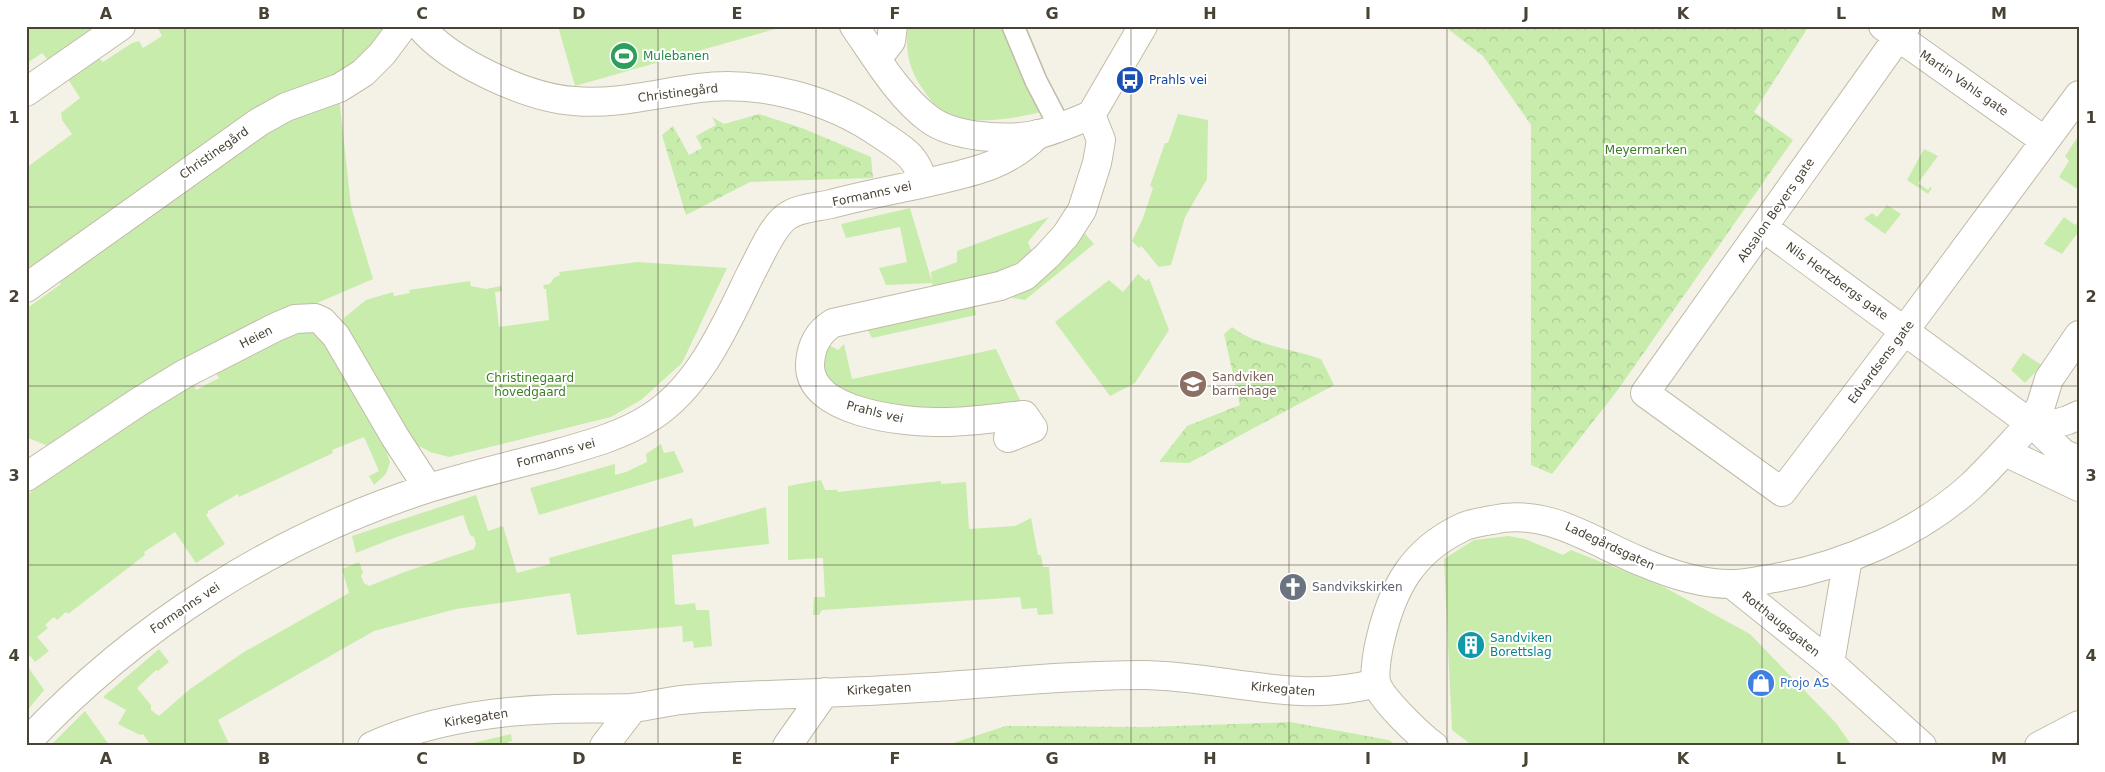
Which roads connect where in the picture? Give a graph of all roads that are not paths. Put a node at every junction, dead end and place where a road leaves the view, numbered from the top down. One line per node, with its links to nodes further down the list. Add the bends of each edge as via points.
1 (120, 26): 10 (street)
2 (403, 26): 17 (street, Christinegård, via 363,73 339,88 286,106 259,122)
3 (420, 26): 15 (street, Christinegård, via 444,48 470,64 510,84 550,97 574,101 606,100 725,87 772,91 819,104 864,124 898,146 918,165)
4 (854, 26): 9 (street)
5 (893, 26): 9 (street, via 891,41)
6 (1013, 26): 13 (street, via 1036,81)
7 (1143, 26): 12 (street)
8 (1896, 30): 14 (street, Martin Vahls gate); 16 (street, Absalon Beyers gate)
9 (877, 59): 13 (street, via 929,120 955,132 986,137)
10 (26, 92)
11 (2079, 95): 14 (street, Edvardsens gate)
12 (1091, 115): 13 (street); 23 (street, Prahls vei, via 1101,140 1082,210 1066,236 1025,276 1000,286 833,324 823,329 812,346 810,365 813,381 835,401 875,415 922,422 1024,415 1033,428)
13 (1049, 131): 15 (street, Formanns vei, via 1000,162 975,172)
14 (2045, 140): 18 (street, Edvardsens gate)
15 (923, 183): 27 (street, Formanns vei, via 788,215 764,247 703,363 686,385 653,416 595,443)
16 (1764, 228): 18 (street, Nils Hertzbergs gate); 20 (street, Absalon Beyers gate)
17 (26, 288)
18 (1905, 330): 20 (street, Edvardsens gate, via 1782,492); 22 (street, Nils Hertzbergs gate)
19 (2079, 335): 22 (street, Ladegårdsgaten, via 2049,379)
20 (1645, 393)
21 (2079, 415): 22 (street)
22 (2035, 426): 24 (street, Ladegårdsgaten); 25 (street, via 2064,454)
23 (1008, 438)
24 (2005, 452): 28 (street); 29 (street, Ladegårdsgaten, via 1970,487 1919,524)
25 (2079, 460)
26 (31, 466): 27 (street, Heien, via 184,374 276,327 295,319 314,318 322,321 336,336)
27 (428, 488): 36 (street, Formanns vei, via 386,502 270,554 188,605 156,626 91,679)
28 (2079, 488)
29 (1848, 558): 30 (street, Ladegårdsgaten, via 1786,576); 31 (street, Rotthaugsgaten)
30 (1733, 585): 31 (street, Rotthaugsgaten); 32 (street, Ladegårdsgaten, via 1703,581 1654,567 1554,521 1520,516 1462,527 1430,547 1400,580 1386,612 1378,648)
31 (1830, 663): 41 (street, Rotthaugsgaten)
32 (1376, 683): 33 (street, Kirkegaten, via 1313,693 1184,678 1124,675); 40 (street, via 1389,703)
33 (825, 692): 34 (street, Kirkegaten, via 688,699); 39 (street)
34 (632, 708): 37 (street, Kirkegaten, via 492,713 407,731); 38 (street)
35 (2079, 725): 42 (street)
36 (26, 743)
37 (379, 744)
38 (604, 746)
39 (787, 746)
40 (1434, 746)
41 (1922, 746)
42 (2040, 746)

